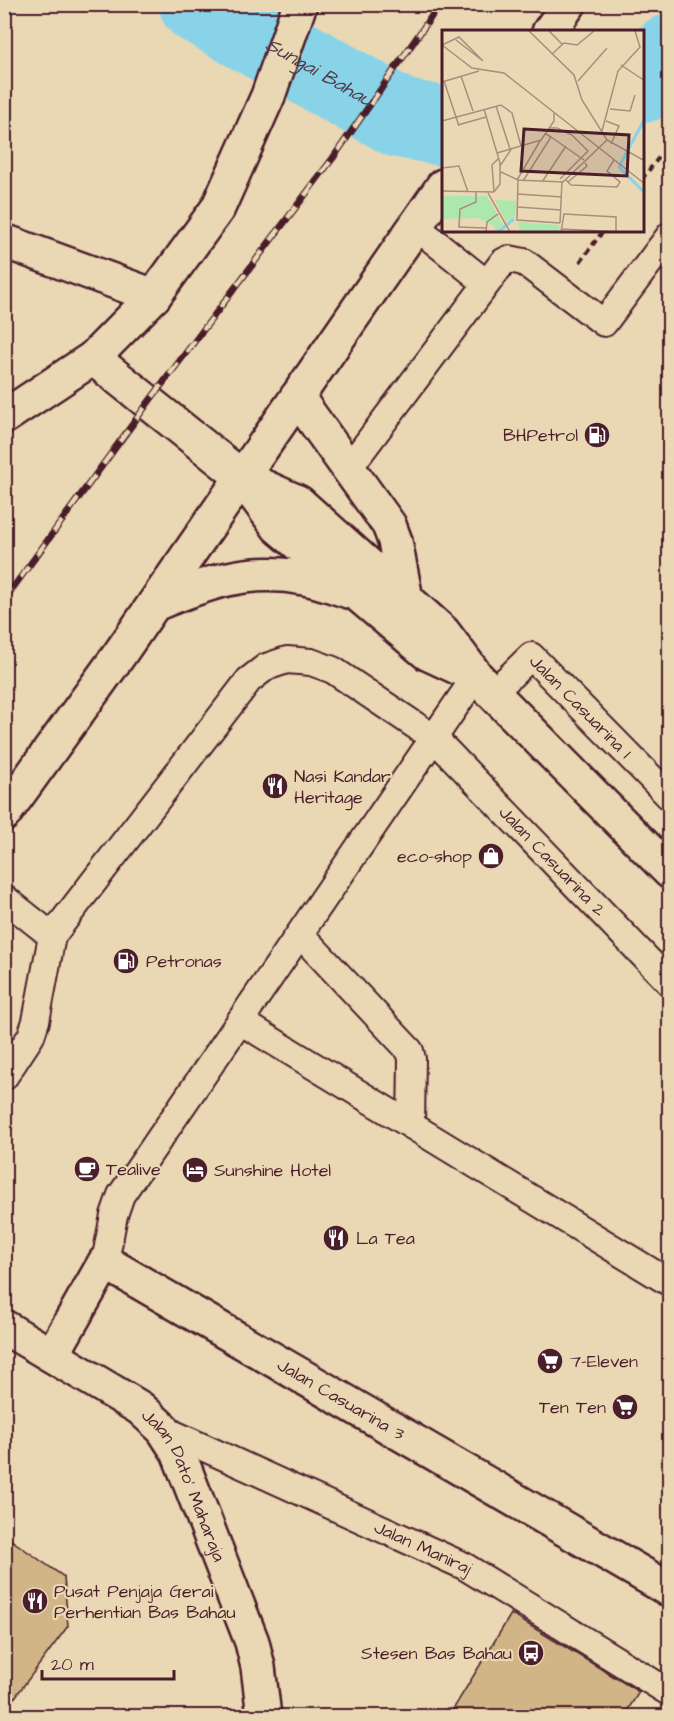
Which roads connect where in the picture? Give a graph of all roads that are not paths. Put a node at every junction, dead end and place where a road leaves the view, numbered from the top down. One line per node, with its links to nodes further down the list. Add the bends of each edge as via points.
1 (569, 4): 3 (street)
2 (298, 10): 10 (street, via 268,96 218,208)
3 (550, 30)
4 (429, 206): 5 (lane); 12 (street)
5 (442, 224)
6 (448, 232): 9 (lane)
7 (669, 235): 9 (lane, via 604,323 516,259 502,262)
8 (4, 241): 10 (street)
9 (486, 283): 14 (lane)
10 (154, 296): 11 (street)
11 (93, 358): 13 (street); 15 (street)
12 (297, 398): 14 (street); 15 (street)
13 (4, 417)
14 (348, 469): 17 (street, via 389,525)
15 (242, 477): 16 (street, via 278,527); 17 (street, via 298,502); 18 (street)
16 (358, 594): 18 (street, via 305,578 270,573 230,577); 19 (street, via 428,653)
17 (406, 599): 19 (street, via 443,632)
18 (155, 603): 22 (street)
19 (485, 685): 20 (lane); 21 (lane, Jalan Casuarina 1, via 531,656); 23 (street)
20 (434, 738): 25 (lane); 26 (lane, Jalan Casuarina 2, via 333,670 311,662 287,660 266,667 249,680); 27 (lane, Jalan Casuarina 2)
21 (669, 797)
22 (4, 814)
23 (669, 872)
24 (4, 898): 26 (lane)
25 (300, 934): 28 (lane); 30 (lane, via 410,1051)
26 (52, 936): 29 (lane, via 31,1036)
27 (669, 983)
28 (240, 1021): 30 (lane); 31 (lane, via 121,1195)
29 (4, 1077)
30 (411, 1125): 32 (lane)
31 (105, 1262): 34 (street); 36 (street, Jalan Casuarina 3)
32 (669, 1283)
33 (4, 1327): 34 (street, Jalan Dato' Maharaja)
34 (52, 1355): 35 (street, Jalan Dato' Maharaja, via 140,1408)
35 (164, 1429): 37 (lane, Jalan Maniraj, via 464,1566); 38 (street, Jalan Dato' Maharaja, via 178,1452 252,1642)
36 (669, 1590)
37 (669, 1693)
38 (264, 1716)

